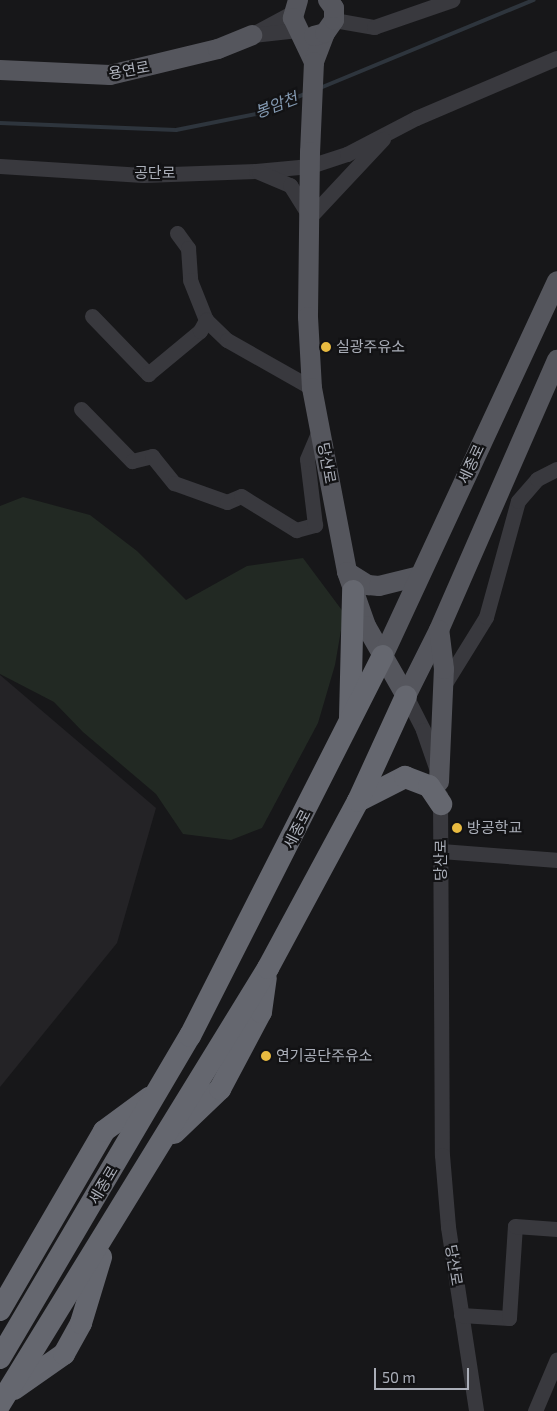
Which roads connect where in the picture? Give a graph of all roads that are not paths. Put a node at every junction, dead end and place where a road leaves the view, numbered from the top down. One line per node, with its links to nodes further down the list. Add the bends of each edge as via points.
1 (452, 0): 2 (street, via 374,27)
2 (330, 11): 3 (main road, via 311,36); 6 (main road)
3 (296, 14): 4 (street); 6 (main road)
4 (252, 34): 7 (main road, 용연로, via 210,51 110,76)
5 (557, 58): 8 (street, 공단로, via 416,118)
6 (314, 62): 9 (main road, 당산로)
7 (0, 70)
8 (387, 134): 9 (street, 공단로, via 347,154); 12 (street)
9 (310, 159): 11 (street, 공단로); 12 (main road, 당산로)
10 (0, 166): 11 (street, 공단로, via 143,175)
11 (256, 171): 12 (street, via 290,185)
12 (310, 217): 18 (main road, 당산로, via 308,317)
13 (177, 233): 16 (street, via 188,248 190,280)
14 (557, 282): 22 (main road, 세종로)
15 (92, 316): 16 (street, via 148,374 200,331)
16 (206, 320): 18 (street, via 227,340)
17 (557, 360): 24 (main road, 세종로)
18 (312, 388): 20 (main road, 당산로)
19 (81, 409): 20 (street, 당산로, via 132,461 152,456 174,483 228,502 242,496 296,530 316,525 307,459)
20 (320, 428): 23 (main road, 당산로)
21 (556, 466): 26 (street, via 537,479 518,501 486,617)
22 (419, 576): 23 (main road, via 379,586); 25 (main road, 세종로)
23 (350, 582): 25 (main road, 당산로, via 366,626); 28 (highway)
24 (439, 630): 26 (main road, via 444,669); 27 (main road, 세종로)
25 (383, 656): 27 (main road, 당산로); 28 (highway, 세종로)
26 (442, 688): 29 (main road)
27 (406, 696): 29 (street, 당산로, via 423,730); 30 (highway, 세종로)
28 (350, 724): 34 (highway, 세종로, via 232,958)
29 (439, 782): 31 (street, 당산로)
30 (358, 801): 31 (highway, via 405,777 429,786); 40 (highway, 세종로, via 268,968)
31 (441, 804): 32 (street, 당산로)
32 (441, 851): 33 (street); 37 (street, 당산로, via 442,1155 448,1227)
33 (557, 860)
34 (157, 1092): 36 (highway, via 104,1131); 38 (highway, 세종로)
35 (557, 1230): 37 (street, via 515,1226 509,1318)
36 (0, 1310)
37 (461, 1315): 41 (street, 당산로)
38 (0, 1358)
39 (557, 1359): 42 (street)
40 (2, 1400)
41 (476, 1411)
42 (535, 1411)

